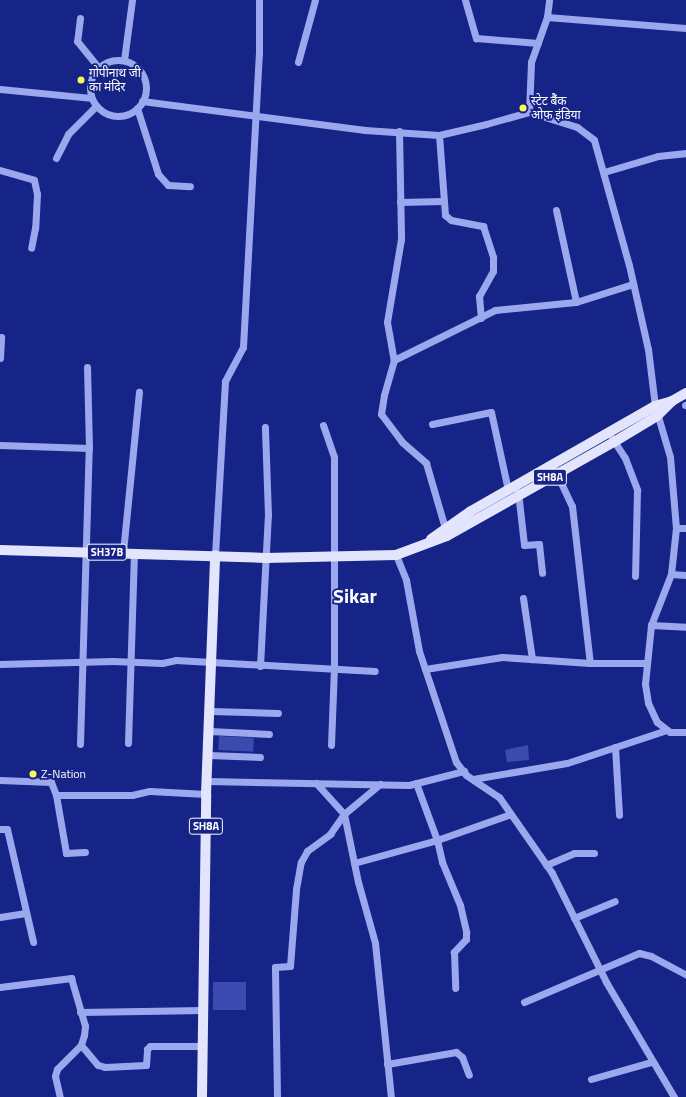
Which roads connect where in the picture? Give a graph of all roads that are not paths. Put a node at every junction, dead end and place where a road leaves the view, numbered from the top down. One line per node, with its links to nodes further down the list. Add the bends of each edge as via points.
1 (132, 0): 10 (street)
2 (259, 0): 19 (street, via 259,54)
3 (315, 0): 11 (street)
4 (465, 0): 9 (street, via 476,38)
5 (549, 0): 6 (street)
6 (547, 17): 8 (street); 9 (street)
7 (80, 18): 12 (street, via 77,41)
8 (686, 28)
9 (538, 43): 18 (street, via 531,62)
10 (124, 60): 12 (street, via 114,60); 15 (street, via 138,68 143,76 146,89)
11 (298, 62)
12 (98, 67): 14 (street, via 89,85)
13 (0, 88): 14 (street)
14 (91, 98): 16 (street)
15 (142, 101): 17 (street); 19 (street)
16 (96, 106): 17 (street, via 110,115 119,116); 23 (street, via 68,134)
17 (137, 108): 26 (street, via 158,174 168,185)
18 (529, 112): 21 (street); 25 (street, via 577,126 594,140)
19 (254, 114): 20 (street, via 366,130); 58 (street, via 243,347 225,381)
20 (398, 131): 21 (street); 28 (street)
21 (439, 136): 27 (street)
22 (686, 153): 25 (street, via 658,156)
23 (56, 158)
24 (0, 170): 30 (street, via 34,180 37,194 36,228)
25 (604, 172): 31 (street)
26 (190, 186)
27 (443, 200): 28 (street); 33 (street, via 448,217 483,226 487,235 494,265 490,278 479,296)
28 (400, 202): 36 (street, via 400,239 387,322)
29 (556, 210): 32 (street)
30 (31, 248)
31 (633, 284): 32 (street); 40 (street, via 648,349)
32 (576, 302): 33 (street, via 495,310)
33 (481, 318): 36 (street)
34 (1, 337): 35 (street)
35 (0, 358)
36 (394, 360): 50 (street, via 381,414 402,442 426,463)
37 (87, 367): 47 (street)
38 (139, 392): 56 (street)
39 (686, 393): 40 (main road, SH8A)
40 (656, 411): 44 (main road, SH8A); 45 (main road, SH8A); 51 (street, via 670,457)
41 (432, 424): 49 (street, via 491,412)
42 (323, 425): 60 (street, via 334,456)
43 (265, 427): 61 (street, via 268,486)
44 (608, 433): 45 (street); 48 (main road, SH8A)
45 (614, 442): 48 (main road, SH8A); 65 (street, via 625,458 637,490)
46 (0, 445): 47 (street)
47 (89, 448): 55 (street)
48 (554, 469): 49 (main road, SH8A); 73 (street, via 572,506)
49 (514, 490): 50 (main road, SH8A); 53 (main road, SH8A, via 447,536); 62 (street, via 524,545 539,544)
50 (445, 528): 53 (main road, SH8A)
51 (676, 528): 52 (street); 63 (street)
52 (686, 528)
53 (423, 545): 59 (main road, SH8A)
54 (0, 550): 55 (main road, SH37B)
55 (86, 552): 56 (main road, SH37B); 70 (street)
56 (123, 552): 57 (main road, SH37B)
57 (134, 553): 58 (main road, SH37B); 71 (street)
58 (215, 555): 61 (main road, SH8A); 72 (main road, SH8A)
59 (396, 555): 60 (main road, SH8A); 78 (street, via 406,580)
60 (334, 557): 61 (main road, SH8A); 77 (street)
61 (266, 558): 76 (street)
62 (542, 573)
63 (671, 574): 64 (street); 67 (street)
64 (686, 575)
65 (635, 576)
66 (523, 598): 69 (street)
67 (651, 625): 68 (street); 74 (street)
68 (686, 627)
69 (532, 659): 73 (street); 78 (street, via 502,657)
70 (82, 661): 71 (street); 75 (street); 87 (street)
71 (130, 662): 72 (street, via 176,660); 86 (street)
72 (211, 663): 76 (street); 80 (main road, SH8A)
73 (590, 663): 74 (street)
74 (645, 663): 82 (street, via 648,703 657,722)
75 (0, 664)
76 (260, 666): 77 (street)
77 (334, 667): 79 (street); 88 (street)
78 (425, 670): 92 (street, via 456,762)
79 (375, 671)
80 (210, 711): 81 (street); 83 (main road, SH8A)
81 (278, 713)
82 (667, 730): 84 (street); 89 (street)
83 (209, 731): 85 (street); 90 (main road, SH8A)
84 (686, 732)
85 (269, 734)
86 (128, 743)
87 (80, 744)
88 (331, 745)
89 (615, 747): 93 (street, via 551,767); 103 (street)
90 (208, 755): 91 (street); 95 (main road, SH8A)
91 (260, 757)
92 (464, 772): 93 (street); 97 (street)
93 (473, 779): 102 (street, via 499,797)
94 (0, 780): 100 (street, via 51,782)
95 (207, 781): 96 (street); 99 (main road, SH8A)
96 (316, 783): 98 (street); 101 (street)
97 (416, 783): 98 (street); 105 (street)
98 (380, 784): 101 (street)
99 (206, 794): 100 (street, via 150,791 132,795); 120 (main road, SH8A)
100 (56, 795): 106 (street, via 66,853)
101 (344, 814): 108 (street); 130 (street, via 330,834 307,851 301,862 296,889 290,966 275,967)
102 (511, 814): 105 (street); 109 (street)
103 (619, 815)
104 (0, 829): 111 (street, via 8,829)
105 (437, 840): 108 (street); 118 (street, via 442,862 460,905 466,932 466,939 454,952)
106 (84, 852)
107 (594, 853): 109 (street, via 574,853)
108 (354, 863): 125 (street, via 375,943)
109 (546, 865): 113 (street)
110 (615, 901): 113 (street)
111 (26, 914): 112 (street); 114 (street)
112 (0, 917)
113 (574, 918): 115 (street)
114 (33, 942)
115 (600, 971): 116 (street, via 639,953 651,956); 119 (street); 124 (street)
116 (686, 975)
117 (0, 987): 121 (street, via 71,978)
118 (455, 988)
119 (524, 1002)
120 (204, 1010): 121 (street); 123 (main road, SH8A)
121 (80, 1012): 122 (street, via 85,1026)
122 (81, 1045): 123 (street, via 98,1065 105,1067 146,1065 147,1049 150,1046); 128 (street, via 56,1069)
123 (203, 1046): 129 (main road, SH8A)
124 (651, 1062): 127 (street); 132 (street)
125 (387, 1064): 126 (street, via 456,1052 462,1057); 131 (street)
126 (469, 1075)
127 (591, 1079)
128 (60, 1097)
129 (202, 1097)
130 (277, 1097)
131 (391, 1097)
132 (674, 1097)

